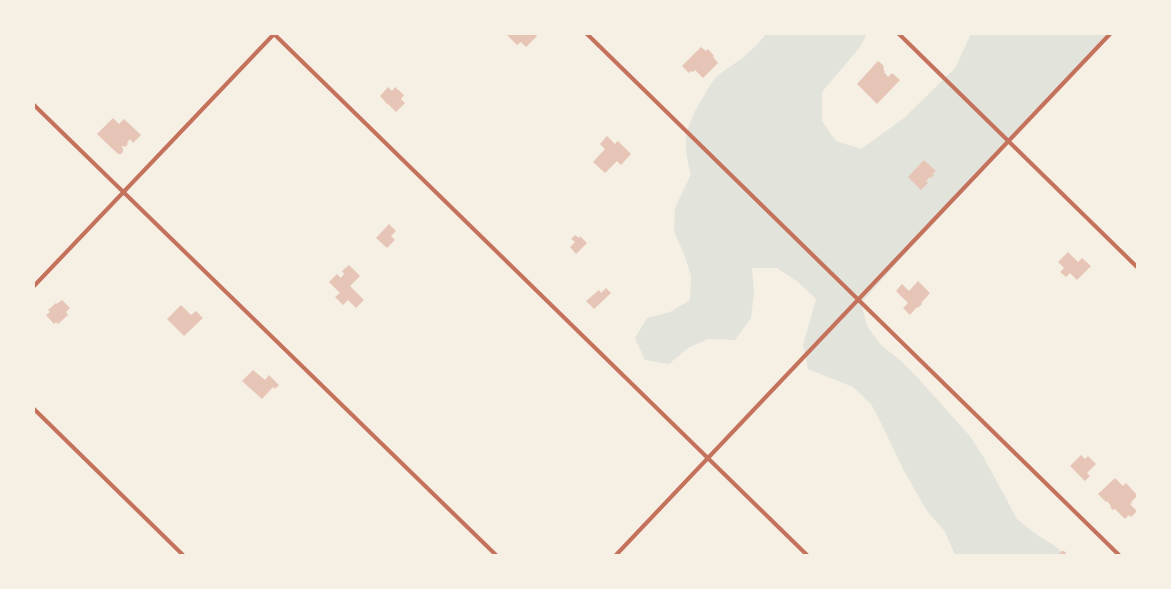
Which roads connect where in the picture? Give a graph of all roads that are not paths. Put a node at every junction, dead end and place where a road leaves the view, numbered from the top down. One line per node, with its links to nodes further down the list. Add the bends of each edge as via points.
1 (274, 34): 7 (street); 12 (street)
2 (587, 34): 10 (street)
3 (899, 34): 6 (street)
4 (1110, 34): 6 (street)
5 (34, 105): 7 (street)
6 (1008, 141): 8 (street); 10 (street)
7 (123, 192): 9 (street); 14 (street)
8 (1137, 267)
9 (34, 286)
10 (858, 299): 12 (street); 17 (street)
11 (34, 409): 13 (street)
12 (708, 458): 15 (street); 16 (street)
13 (183, 555)
14 (496, 555)
15 (616, 555)
16 (807, 555)
17 (1119, 555)

